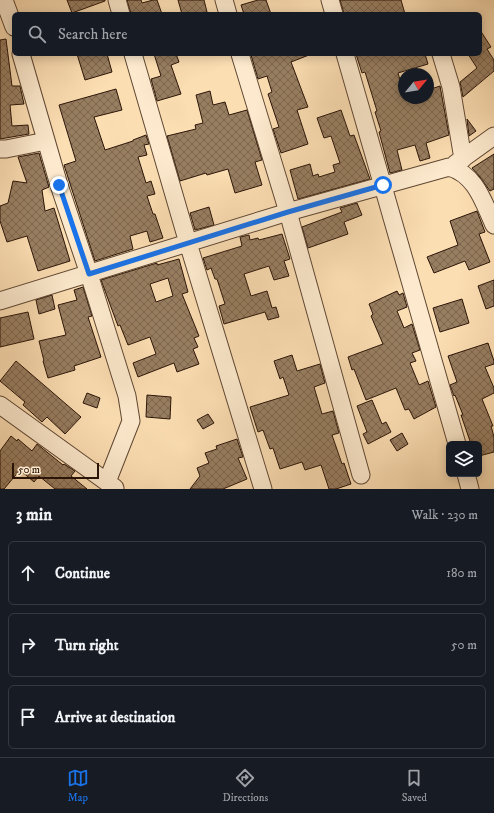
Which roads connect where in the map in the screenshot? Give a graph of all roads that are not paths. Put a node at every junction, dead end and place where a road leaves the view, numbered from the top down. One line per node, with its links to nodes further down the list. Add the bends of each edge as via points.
1 (117, 0): 5 (street)
2 (224, 0): 6 (street)
3 (330, 0): 7 (street)
4 (3, 2): 8 (street)
5 (120, 12)
6 (227, 12)
7 (333, 12)
8 (12, 22)
9 (22, 56): 15 (street)
10 (134, 56): 21 (street)
11 (241, 56): 19 (street)
12 (346, 56): 18 (street)
13 (442, 56): 17 (street, via 451,88)
14 (494, 136): 17 (street)
15 (46, 141): 16 (street); 22 (street)
16 (0, 149)
17 (456, 163): 18 (street); 20 (street, via 471,180)
18 (383, 185): 19 (street); 25 (street)
19 (288, 212): 21 (street); 26 (street)
20 (494, 225)
21 (188, 243): 22 (street); 29 (street)
22 (89, 274): 23 (street); 28 (street, via 128,396 131,421)
23 (0, 302)
24 (0, 405): 28 (street)
25 (456, 441)
26 (361, 475)
27 (467, 477): 30 (street)
28 (112, 485)
29 (263, 489)
30 (470, 489)

